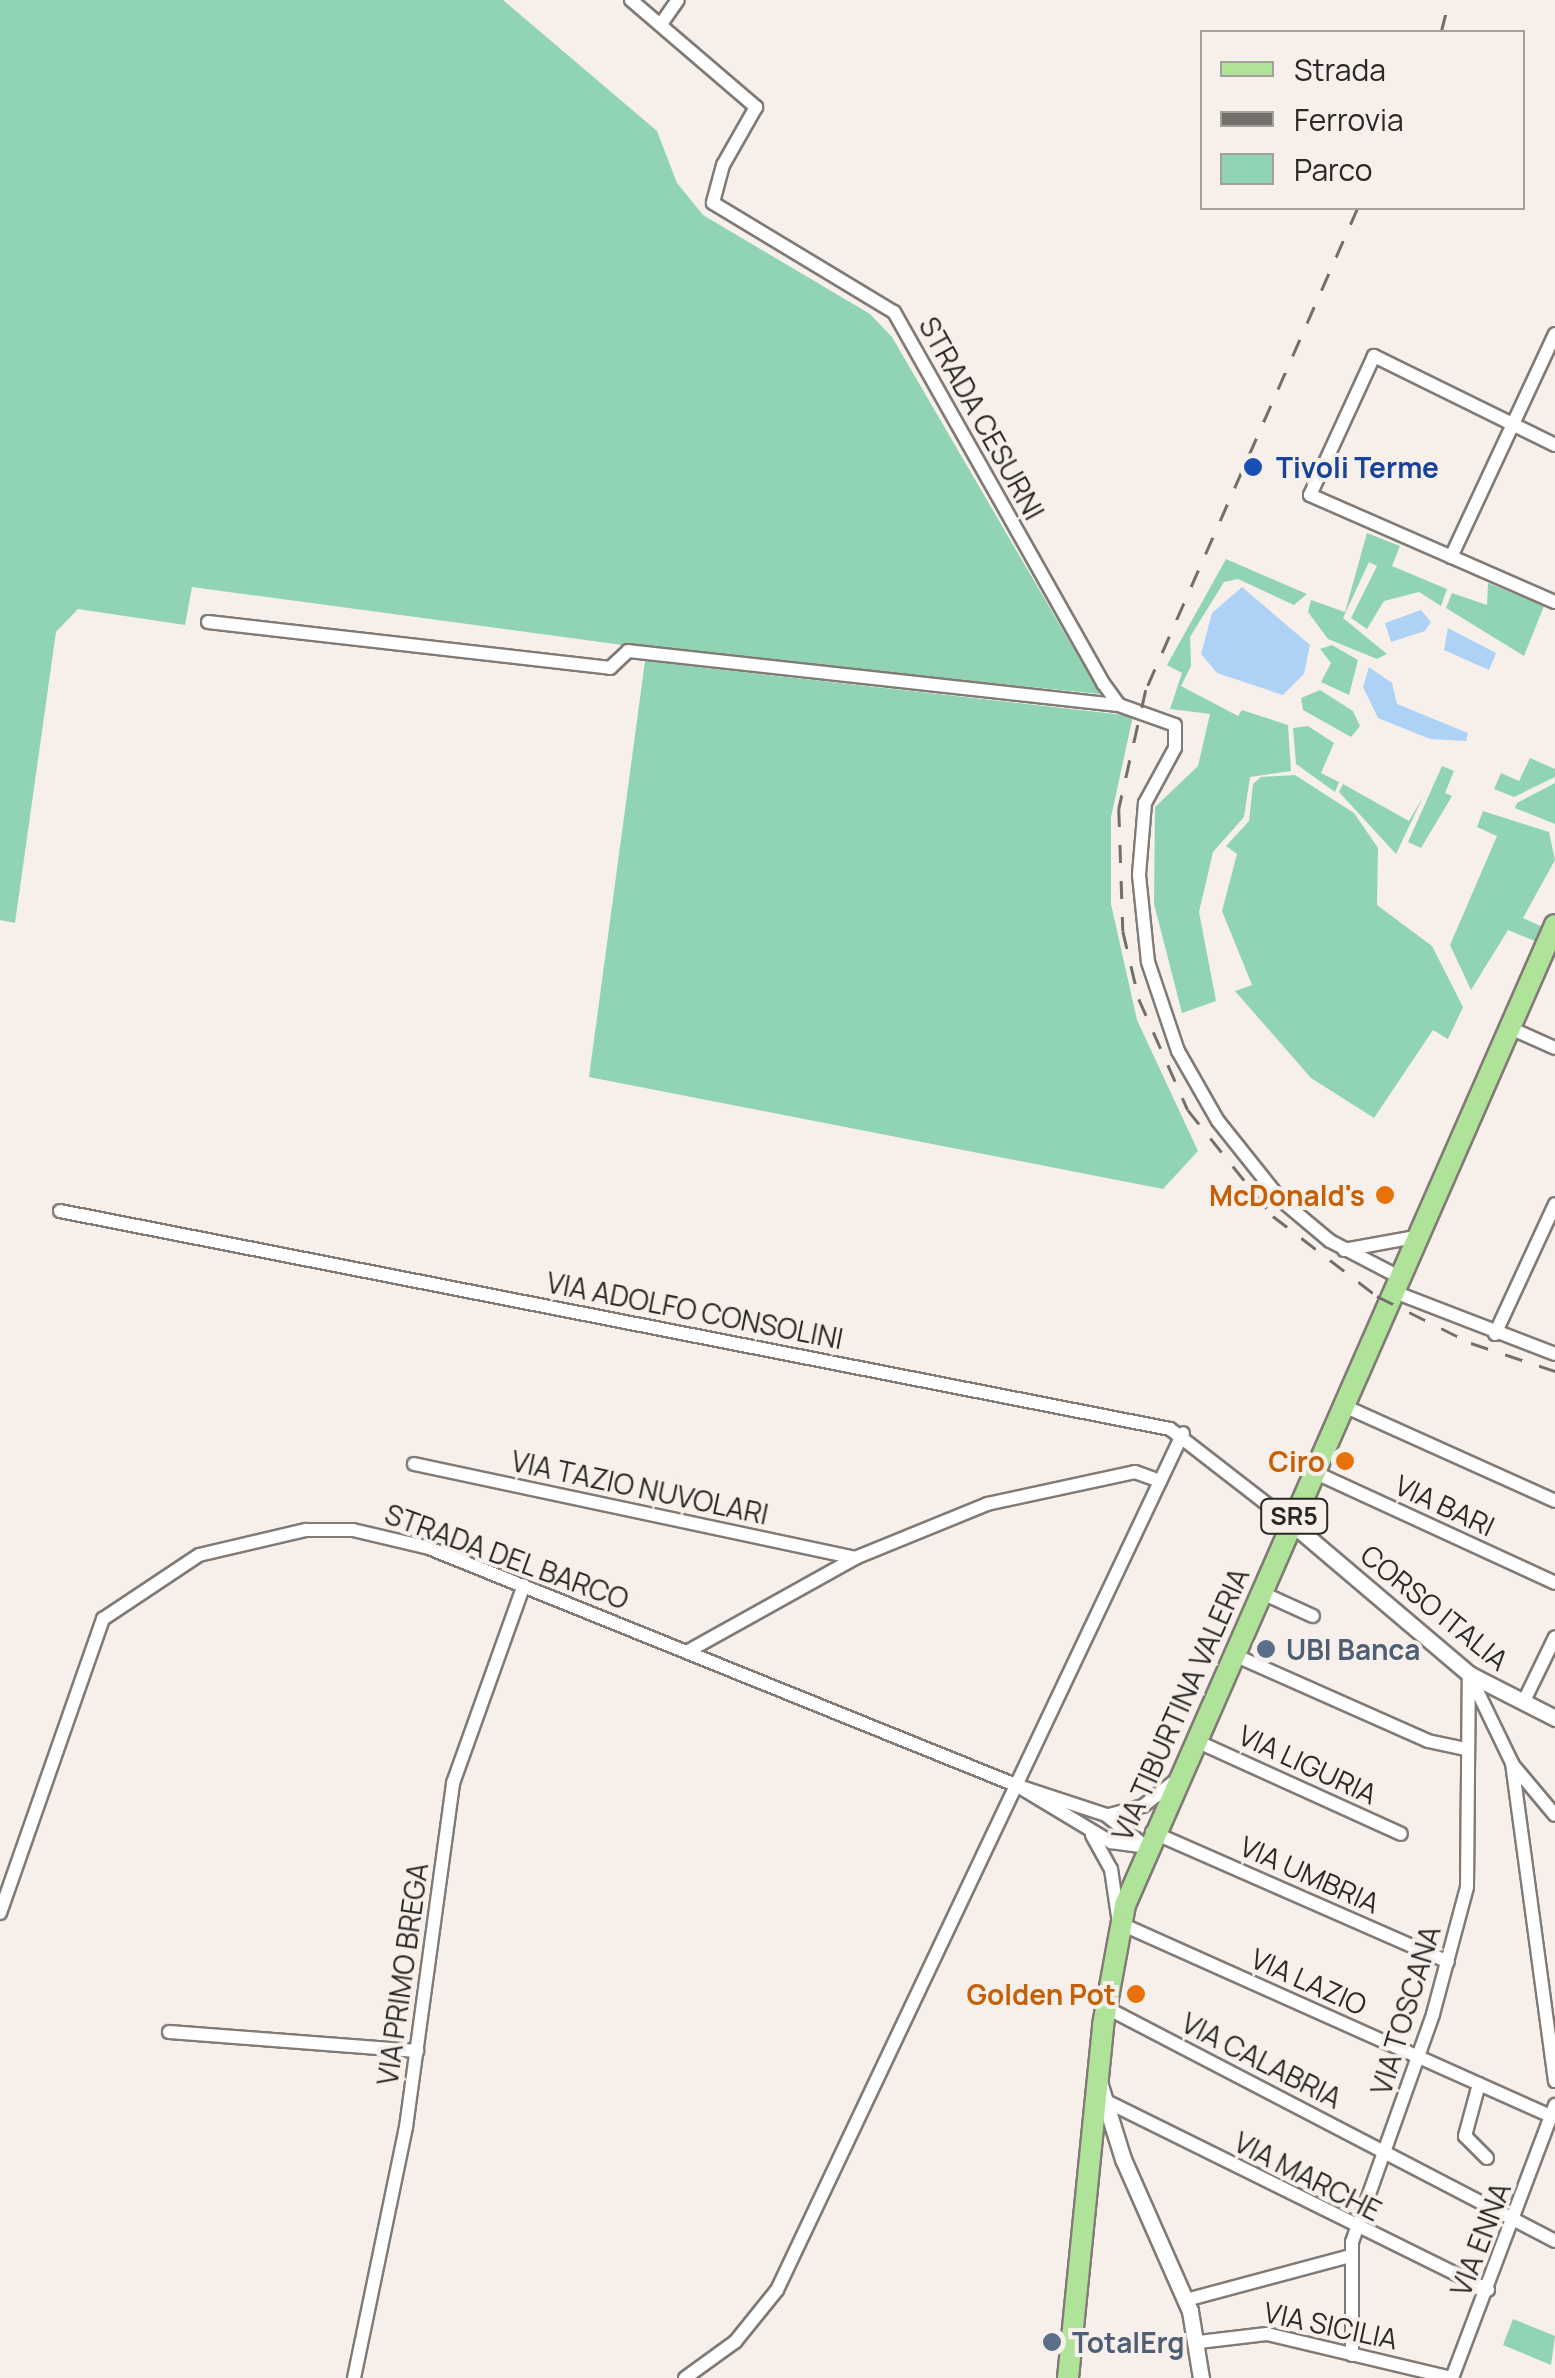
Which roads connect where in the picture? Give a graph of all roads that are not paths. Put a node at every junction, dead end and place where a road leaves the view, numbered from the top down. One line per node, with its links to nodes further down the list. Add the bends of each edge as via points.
1 (631, 0): 3 (street, STRADA CESURNI)
2 (678, 0): 3 (street)
3 (661, 24): 10 (street, STRADA CESURNI, via 756,107 725,160 713,203 874,294 900,320)
4 (1555, 334): 5 (street)
5 (1513, 424): 6 (street); 7 (street); 7 (street, via 1374,356 1310,495)
6 (1555, 445)
7 (1451, 556): 8 (street)
8 (1555, 602)
9 (208, 622): 10 (street, via 610,668 628,651)
10 (1119, 705): 18 (street, via 1165,716 1178,731 1148,793 1139,875 1148,962 1178,1051 1269,1188)
11 (1555, 925): 12 (main road, VIA TIBURTINA VALERIA / SR5)
12 (1510, 1028): 13 (street); 16 (main road, VIA TIBURTINA VALERIA / SR5)
13 (1555, 1048)
14 (1555, 1204): 20 (street)
15 (60, 1211): 23 (street, VIA ADOLFO CONSOLINI)
16 (1422, 1236): 17 (street); 19 (main road, VIA TIBURTINA VALERIA / SR5)
17 (1368, 1246): 18 (street); 19 (street)
18 (1344, 1250): 19 (street)
19 (1403, 1279): 20 (street); 22 (main road, VIA TIBURTINA VALERIA / SR5)
20 (1496, 1334): 21 (street)
21 (1555, 1354)
22 (1344, 1406): 25 (main road, VIA TIBURTINA VALERIA / SR5); 27 (street)
23 (1183, 1433): 26 (street); 28 (street, VIA ADOLFO CONSOLINI)
24 (414, 1464): 29 (street, VIA TAZIO NUVOLARI)
25 (1314, 1472): 28 (main road, VIA TIBURTINA VALERIA / SR5); 30 (street, VIA BARI)
26 (1160, 1481): 29 (street, via 1135,1472 1016,1495); 44 (street)
27 (1555, 1501)
28 (1290, 1522): 32 (main road, VIA TIBURTINA VALERIA / SR5); 37 (street, CORSO ITALIA)
29 (856, 1558): 35 (street)
30 (1555, 1583)
31 (524, 1584): 35 (street, STRADA DEL BARCO); 50 (street, STRADA DEL BARCO, via 401,1540 306,1530 212,1550 126,1598 88,1649 41,1810); 55 (street, VIA PRIMO BREGA, via 453,1783)
32 (1260, 1592): 33 (street); 36 (main road, VIA TIBURTINA VALERIA / SR5)
33 (1313, 1616)
34 (1555, 1637): 38 (street)
35 (690, 1650): 44 (street, STRADA DEL BARCO)
36 (1232, 1654): 40 (main road, VIA TIBURTINA VALERIA / SR5); 41 (street, via 1428,1742)
37 (1469, 1674): 38 (street, CORSO ITALIA); 41 (street, VIA TOSCANA); 42 (street)
38 (1524, 1703): 39 (street, CORSO ITALIA)
39 (1555, 1718)
40 (1194, 1740): 43 (main road, VIA TIBURTINA VALERIA / SR5); 48 (street, VIA LIGURIA)
41 (1466, 1749): 52 (street, VIA TOSCANA, via 1468,1880)
42 (1512, 1763): 45 (street); 58 (street)
43 (1177, 1778): 46 (street, via 1144,1806); 49 (main road, VIA TIBURTINA VALERIA / SR5)
44 (1018, 1786): 46 (street, STRADA DEL BARCO); 47 (street, STRADA DEL BARCO); 77 (street, via 777,2290 743,2334)
45 (1555, 1813)
46 (1106, 1815): 49 (street, STRADA DEL BARCO)
47 (1084, 1826): 49 (street, STRADA DEL BARCO, via 1118,1845); 51 (street, STRADA DEL BARCO, via 1110,1864)
48 (1401, 1834)
49 (1149, 1840): 51 (main road, VIA TIBURTINA VALERIA / SR5); 52 (street, VIA UMBRIA)
50 (0, 1913)
51 (1119, 1924): 53 (main road, VIA TIBURTINA VALERIA / SR5); 56 (street, VIA LAZIO)
52 (1448, 1962): 56 (street, VIA TOSCANA)
53 (1105, 2008): 57 (main road, VIA TIBURTINA VALERIA / SR5); 64 (street, VIA CALABRIA)
54 (169, 2032): 55 (street)
55 (416, 2050): 76 (street, VIA PRIMO BREGA)
56 (1419, 2057): 59 (street, VIA LAZIO); 64 (street, VIA TOSCANA)
57 (1098, 2078): 60 (street); 62 (main road, VIA TIBURTINA VALERIA / SR5)
58 (1555, 2081)
59 (1479, 2084): 61 (street, VIA LAZIO); 65 (street, via 1466,2136)
60 (1108, 2102): 63 (street); 69 (street, VIA MARCHE)
61 (1553, 2111): 68 (street, VIA ENNA)
62 (1093, 2135): 63 (street); 66 (street); 67 (main road, VIA TIBURTINA VALERIA / SR5)
63 (1116, 2142): 66 (street)
64 (1383, 2150): 68 (street, VIA CALABRIA); 69 (street, VIA TOSCANA)
65 (1487, 2158)
66 (1123, 2160): 67 (street); 73 (street)
67 (1090, 2164): 78 (main road, VIA TIBURTINA VALERIA / SR5)
68 (1516, 2217): 70 (street, VIA CALABRIA); 72 (street, VIA ENNA)
69 (1356, 2229): 71 (street, VIA TOSCANA); 72 (street, VIA MARCHE)
70 (1555, 2240)
71 (1350, 2256): 73 (street); 75 (street, VIA TOSCANA)
72 (1488, 2290): 80 (street, VIA ENNA)
73 (1186, 2300): 74 (street)
74 (1199, 2342): 75 (street, VIA SICILIA, via 1261,2333); 79 (street)
75 (1352, 2355): 80 (street, VIA SICILIA)
76 (354, 2378)
77 (685, 2378)
78 (1068, 2378)
79 (1202, 2378)
80 (1452, 2378)

